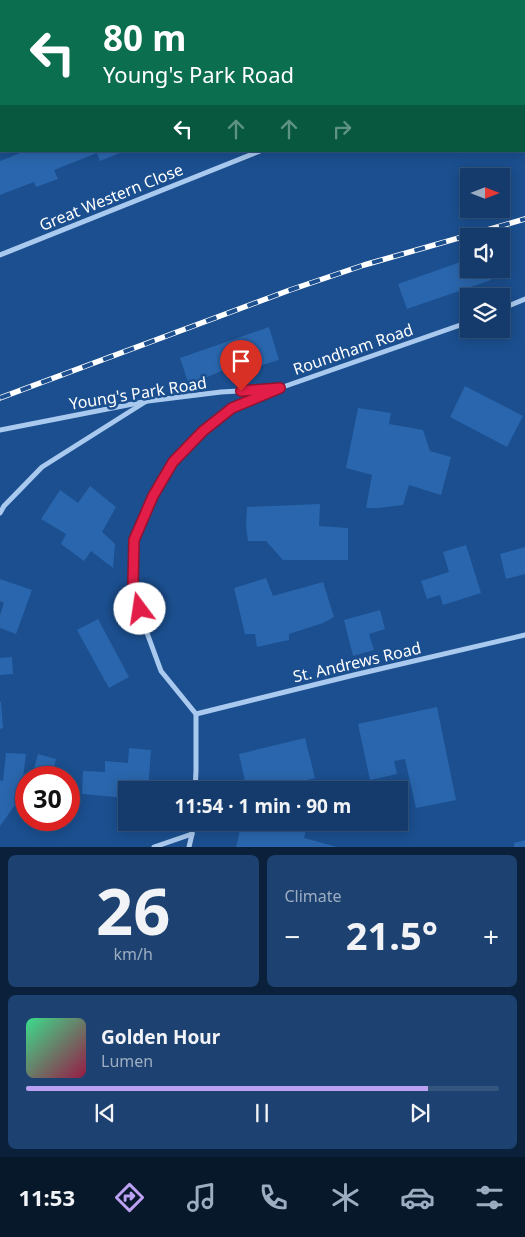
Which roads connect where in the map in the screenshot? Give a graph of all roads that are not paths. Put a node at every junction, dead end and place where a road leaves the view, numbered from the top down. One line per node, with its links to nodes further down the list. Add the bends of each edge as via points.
1 (258, 152): 2 (street, Great Western Close)
2 (0, 256)
3 (525, 299): 4 (street)
4 (510, 305)
5 (460, 325): 6 (street, Roundham Road)
6 (280, 388): 7 (street, Young's Park Road); 11 (street, Roundham Road, via 232,408 203,431 173,462 153,496 134,540 133,583 143,622 161,671)
7 (148, 401): 8 (street, Young's Park Road); 9 (street, via 42,467)
8 (0, 430)
9 (0, 513)
10 (525, 635): 11 (street, St. Andrews Road)
11 (196, 714): 12 (street)
12 (195, 781)
13 (192, 831): 14 (street)
14 (192, 834): 15 (street); 16 (street)
15 (154, 847)
16 (189, 847)

